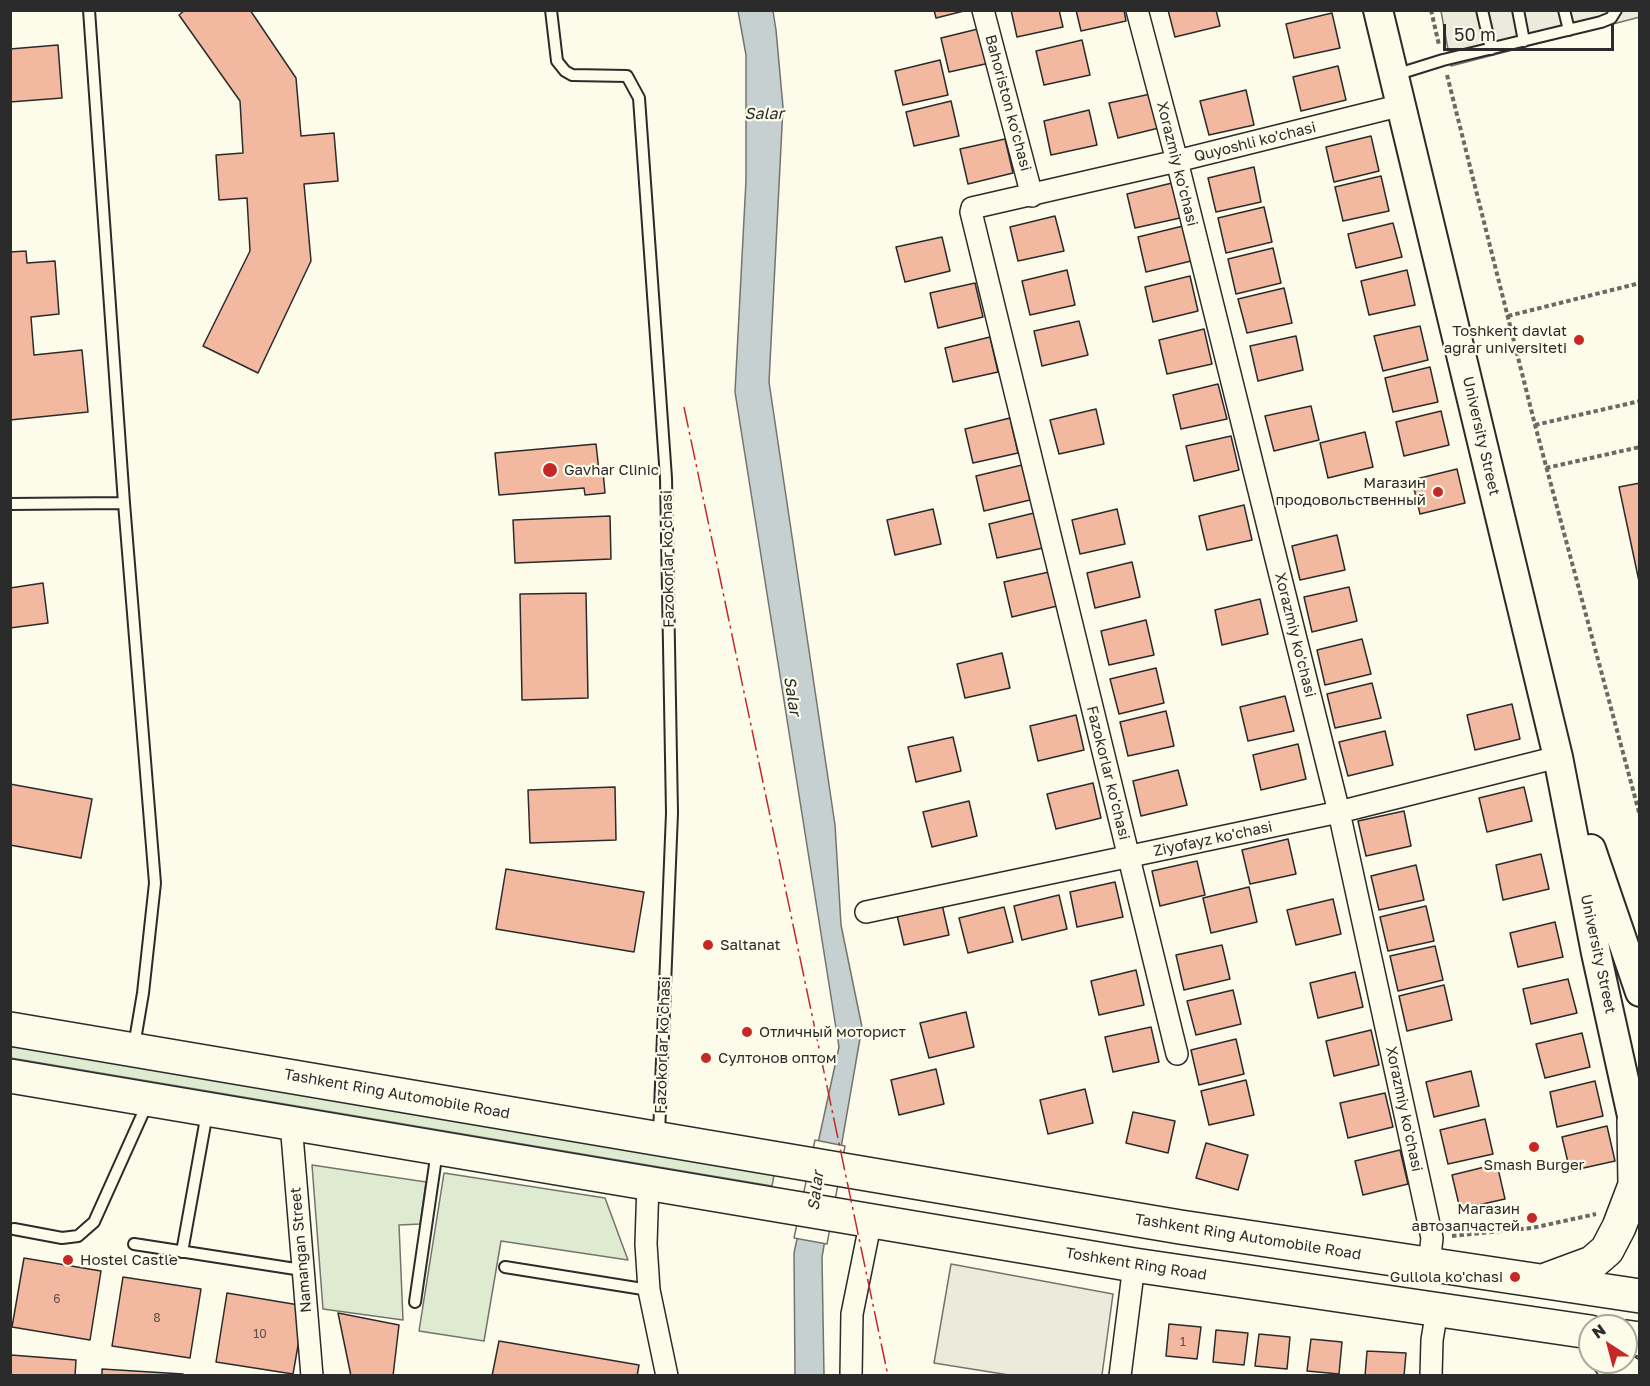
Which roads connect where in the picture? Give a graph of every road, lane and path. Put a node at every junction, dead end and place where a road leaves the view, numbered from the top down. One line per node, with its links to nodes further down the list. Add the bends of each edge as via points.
1 (89, 10): 26 (lane)
2 (551, 10): 42 (lane, Fazokorlar ko'chasi, via 557,61 565,71 572,75 627,76 639,98 667,490 672,813)
3 (983, 10): 18 (street, Bahoriston ko'chasi)
4 (1137, 10): 17 (street, Xorazmiy ko'chasi)
5 (1378, 10): 15 (main road, University Street)
6 (1431, 10): 14 (path)
7 (1482, 10): 13 (lane)
8 (1518, 10): 12 (lane)
9 (1564, 10): 11 (lane)
10 (1616, 10): 11 (lane, via 1611,18)
11 (1569, 30): 12 (lane)
12 (1524, 41): 13 (lane)
13 (1491, 48): 14 (lane)
14 (1443, 60): 15 (lane); 21 (path)
15 (1394, 75): 16 (main road, University Street)
16 (1402, 105): 17 (street, Quyoshli ko'chasi); 28 (main road, University Street)
17 (1177, 161): 18 (street, Quyoshli ko'chasi); 29 (street, Xorazmiy ko'chasi)
18 (1032, 196): 19 (street, Quyoshli ko'chasi, via 972,208)
19 (971, 212): 31 (street, Fazokorlar ko'chasi)
20 (1640, 283): 21 (path)
21 (1508, 316): 23 (path)
22 (1640, 401): 23 (path)
23 (1535, 425): 25 (path)
24 (1640, 447): 25 (path)
25 (1546, 468): 30 (path)
26 (124, 503): 27 (lane); 35 (lane, via 155,883)
27 (10, 504)
28 (1558, 756): 29 (street, Ziyofayz ko'chasi); 33 (main road, University Street); 41 (main road, University Street)
29 (1339, 812): 31 (street, Ziyofayz ko'chasi); 49 (street, Xorazmiy ko'chasi)
30 (1640, 816)
31 (1129, 856): 32 (street, Ziyofayz ko'chasi); 36 (street, Fazokorlar ko'chasi)
32 (866, 912)
33 (1640, 992)
34 (10, 1029): 35 (highway, Tashkent Ring Automobile Road)
35 (133, 1049): 42 (highway, Tashkent Ring Automobile Road)
36 (1177, 1054)
37 (10, 1076): 38 (highway)
38 (149, 1099): 39 (highway); 47 (lane, via 94,1222 78,1236 62,1239)
39 (208, 1109): 40 (highway); 50 (lane)
40 (291, 1123): 43 (highway); 53 (street, Namangan Street)
41 (1637, 1136): 54 (highway, via 1635,1185 1628,1210 1607,1250 1592,1263)
42 (659, 1138): 49 (highway, Tashkent Ring Automobile Road, via 1180,1227)
43 (438, 1148): 44 (highway); 57 (lane)
44 (648, 1182): 46 (highway, Toshkent Ring Road); 55 (street)
45 (1604, 1212): 49 (path)
46 (860, 1218): 51 (highway, Toshkent Ring Road); 64 (street, via 852,1314)
47 (14, 1229)
48 (134, 1244): 50 (lane)
49 (1431, 1251): 54 (highway, Tashkent Ring Automobile Road)
50 (182, 1252): 53 (lane)
51 (1134, 1264): 58 (highway, Toshkent Ring Road); 65 (street)
52 (505, 1267): 55 (lane)
53 (302, 1270): 62 (street, Namangan Street)
54 (1542, 1281): 56 (highway, Tashkent Ring Automobile Road)
55 (649, 1290): 63 (street)
56 (1640, 1296)
57 (415, 1302)
58 (1437, 1310): 59 (highway, Toshkent Ring Road); 66 (street)
59 (1498, 1319): 60 (highway); 61 (highway)
60 (1578, 1330)
61 (1578, 1348)
62 (312, 1376)
63 (667, 1376)
64 (852, 1376)
65 (1120, 1376)
66 (1431, 1376)

